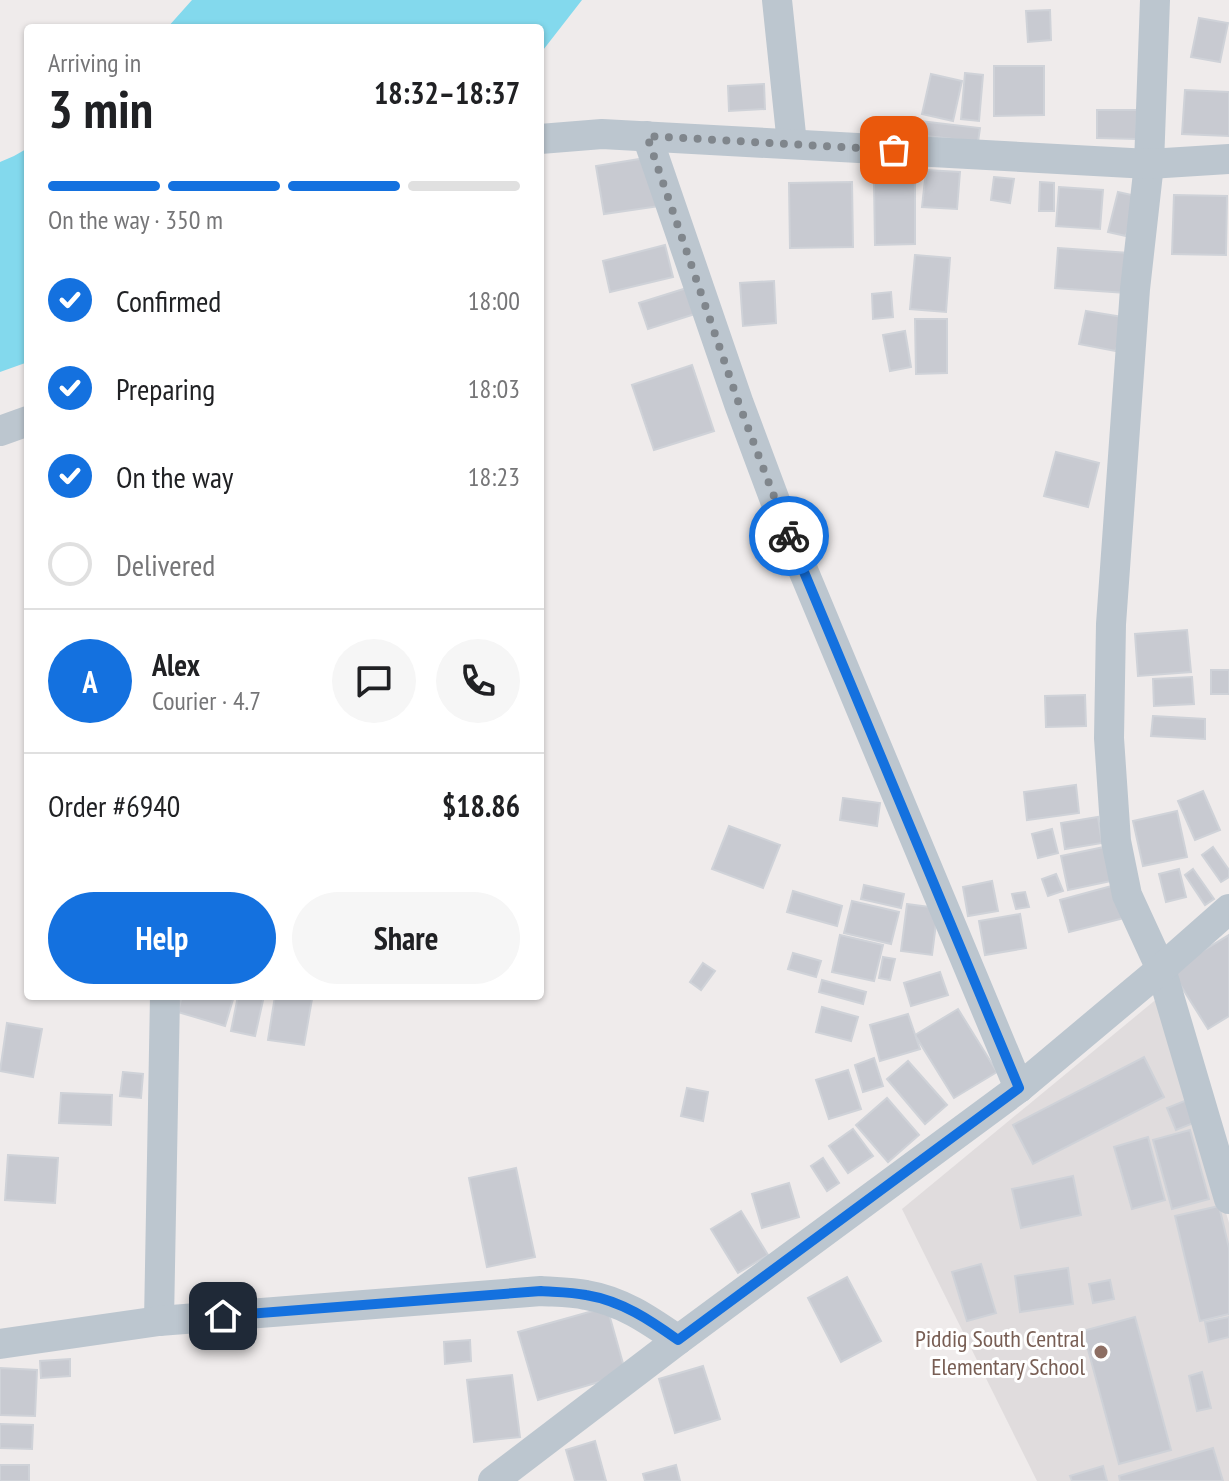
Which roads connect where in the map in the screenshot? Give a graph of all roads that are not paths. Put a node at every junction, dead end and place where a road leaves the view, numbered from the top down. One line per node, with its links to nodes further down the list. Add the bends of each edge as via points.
1 (777, 0): 5 (street)
2 (1155, 0): 7 (street)
3 (647, 136): 4 (street); 5 (street); 13 (street, via 783,522)
4 (544, 139)
5 (792, 144): 7 (street)
6 (1229, 159): 7 (street)
7 (1149, 164): 11 (street, via 1112,608 1109,738 1116,841 1127,895)
8 (24, 422): 9 (street)
9 (0, 431)
10 (1229, 909): 11 (street)
11 (1161, 969): 13 (street); 14 (street)
12 (165, 1000): 15 (street)
13 (1019, 1088): 16 (street)
14 (1229, 1199)
15 (159, 1321): 16 (street, via 541,1291 616,1303); 17 (street)
16 (678, 1340): 18 (street)
17 (0, 1344)
18 (493, 1481)

